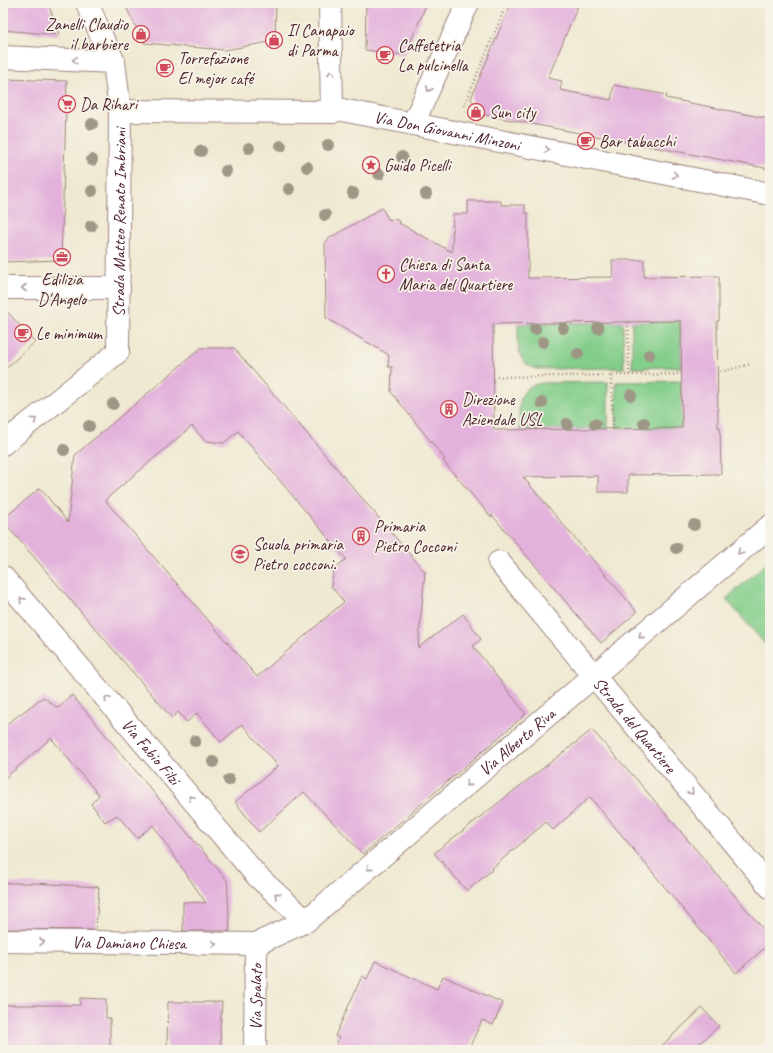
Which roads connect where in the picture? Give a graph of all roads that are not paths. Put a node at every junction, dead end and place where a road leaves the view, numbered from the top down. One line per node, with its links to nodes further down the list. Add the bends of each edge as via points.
1 (87, 3): 5 (street, Strada Matteo Renato Imbriani)
2 (330, 3): 7 (street, one-way to 2)
3 (468, 3): 8 (street, one-way to 8)
4 (3, 56): 5 (street, one-way to 4)
5 (114, 62): 6 (street, Strada Matteo Renato Imbriani)
6 (120, 111): 7 (street, Via Don Giovanni Minzoni); 11 (street, Strada Matteo Renato Imbriani)
7 (332, 112): 8 (street, Via Don Giovanni Minzoni, via 337,109)
8 (413, 124): 9 (street, Via Don Giovanni Minzoni, one-way to 9)
9 (770, 194)
10 (3, 288): 11 (street, one-way to 10)
11 (119, 288): 12 (street, Strada Matteo Renato Imbriani, one-way to 11, via 118,352)
12 (3, 444)
13 (770, 526): 16 (street, Via Alberto Riva, one-way to 16)
14 (499, 562): 16 (street, Strada del Quartiere)
15 (3, 577): 18 (street, Via Fabio Filzi, one-way to 15, via 256,876)
16 (594, 676): 17 (street, Strada del Quartiere, one-way to 17); 18 (street, Via Alberto Riva, one-way to 18)
17 (770, 887)
18 (306, 921): 20 (street, Via Alberto Riva)
19 (3, 942): 20 (street, Via Damiano Chiesa, one-way to 20)
20 (256, 944): 21 (street, Via Spalato)
21 (255, 1050)

